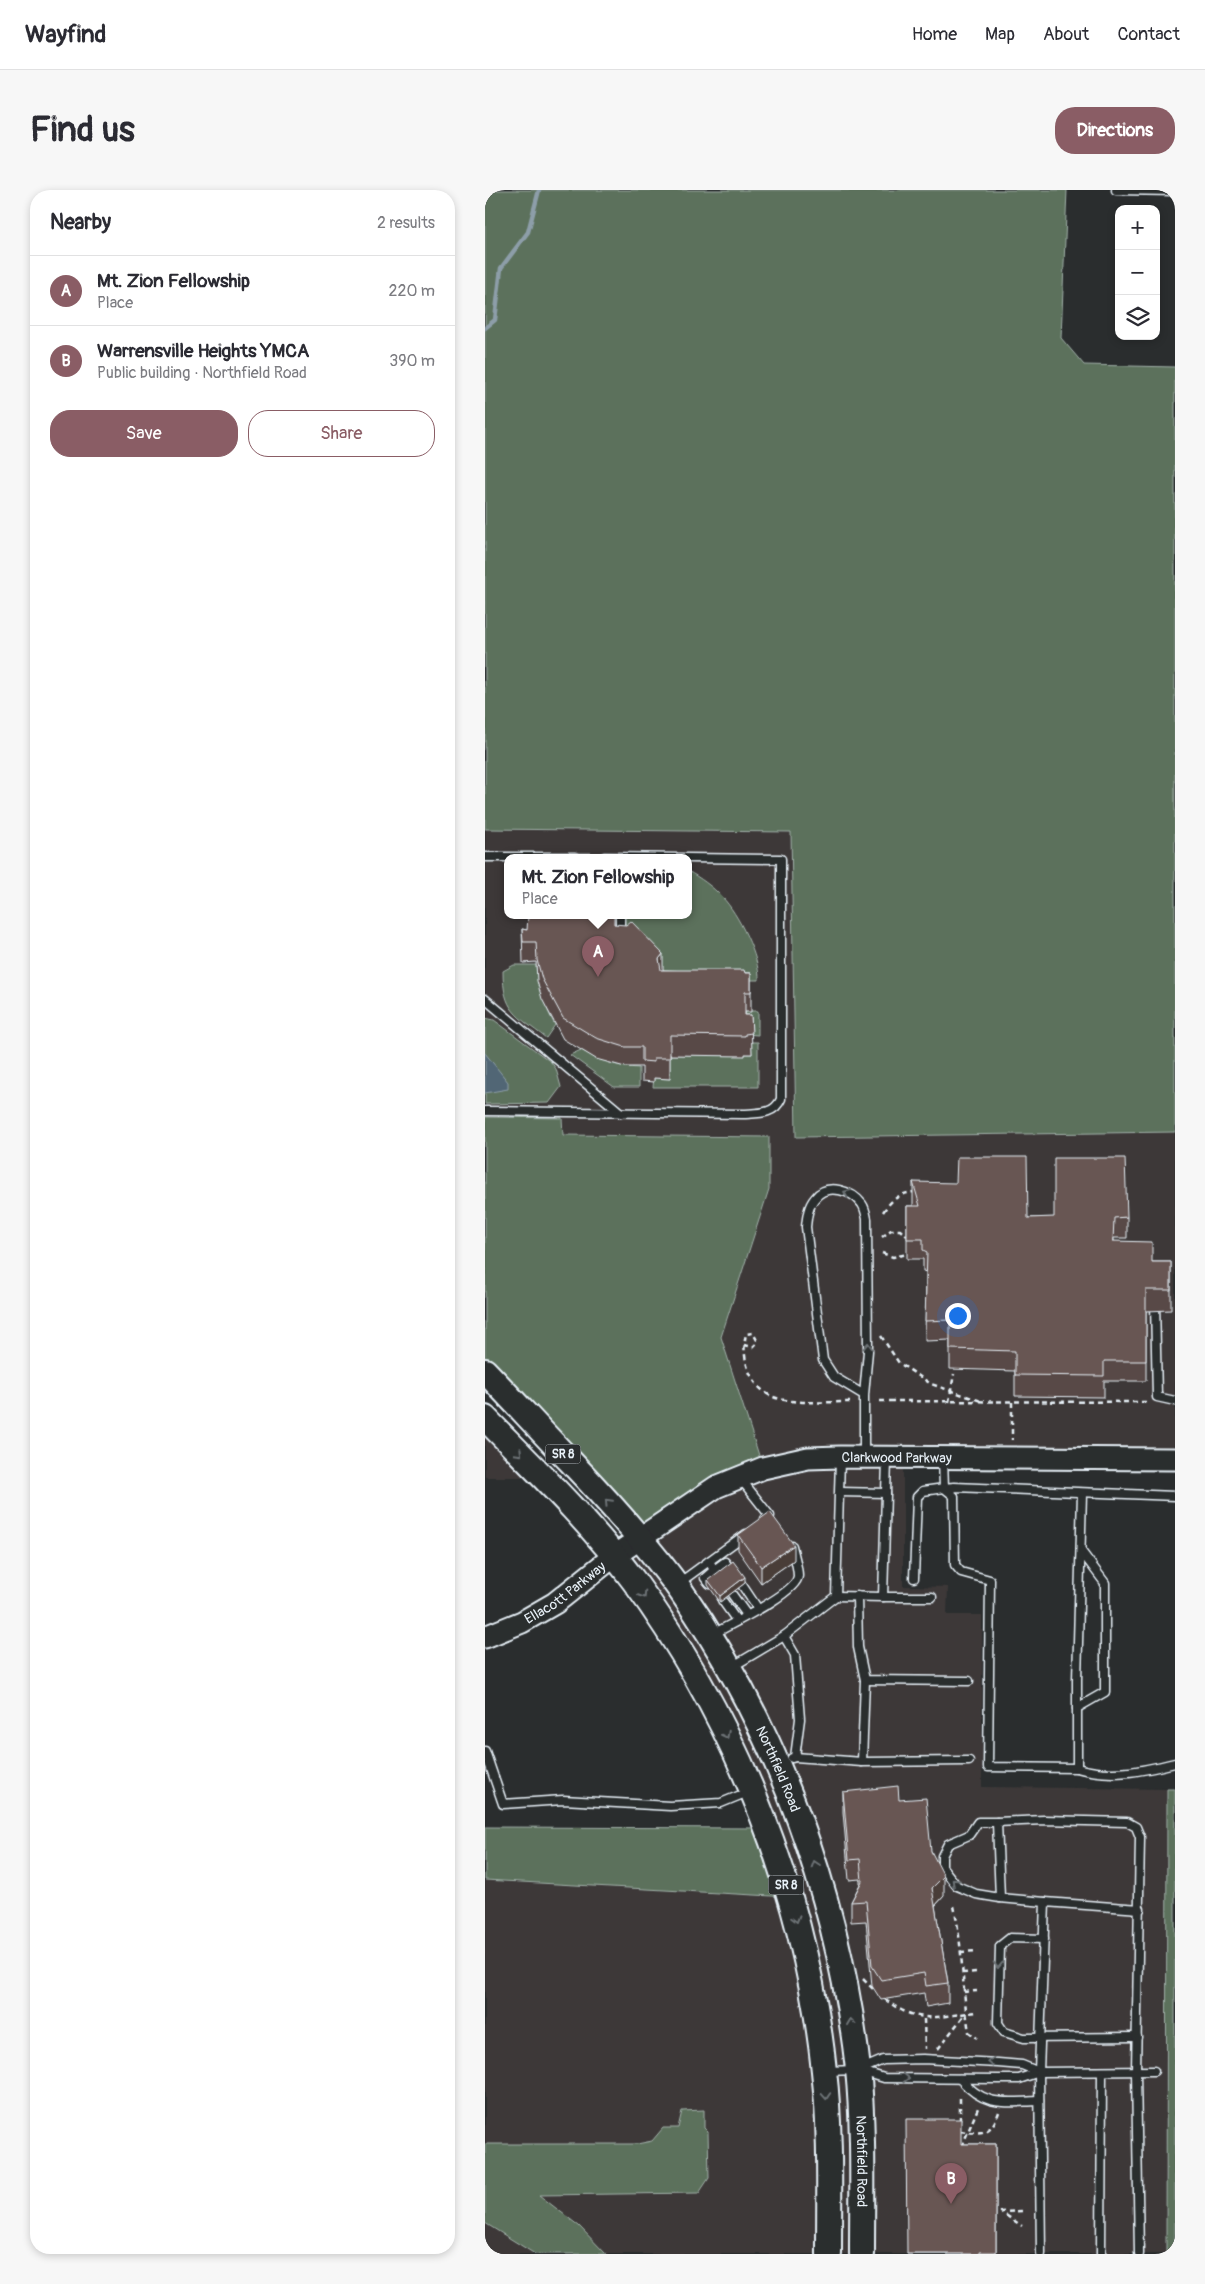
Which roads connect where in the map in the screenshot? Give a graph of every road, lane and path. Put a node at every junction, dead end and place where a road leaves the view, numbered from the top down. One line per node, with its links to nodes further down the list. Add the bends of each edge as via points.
1 (1116, 190): 2 (lane)
2 (1175, 191)
3 (485, 857): 4 (lane)
4 (504, 857)
5 (692, 858): 10 (lane, via 781,858 781,1099 773,1110 743,1114)
6 (620, 919): 7 (lane)
7 (620, 940)
8 (485, 999): 10 (lane)
9 (485, 1111): 10 (lane)
10 (621, 1113)
11 (918, 1192): 12 (path, via 903,1192 889,1202)
12 (883, 1212)
13 (882, 1237): 14 (path, via 891,1230 900,1230 907,1234)
14 (908, 1240)
15 (910, 1245): 16 (path, via 907,1255)
16 (882, 1253)
17 (1165, 1295): 24 (lane, via 1155,1295 1157,1397)
18 (881, 1336): 22 (path, via 899,1363 931,1384)
19 (744, 1345): 19 (path, via 747,1334 753,1333 758,1342 753,1347); 25 (path, via 751,1376 778,1399 811,1403)
20 (485, 1371): 47 (main road, Northfield Road / SR 8, one-way to 20)
21 (954, 1374): 22 (path)
22 (952, 1390): 27 (path); 28 (path)
23 (864, 1395): 23 (lane, one-way to 23, via 868,1352 867,1219 863,1206 855,1197 843,1189 828,1190 815,1196 808,1211 806,1227 823,1360 835,1377); 34 (lane)
24 (1175, 1401)
25 (850, 1402)
26 (880, 1402): 27 (path)
27 (949, 1402): 28 (path)
28 (984, 1402): 29 (path)
29 (1012, 1402): 30 (path); 32 (path)
30 (1148, 1402)
31 (485, 1418): 49 (main road, SR 8, one-way to 49, via 568,1503)
32 (1012, 1442)
33 (840, 1456): 34 (street, Clarkwood Parkway); 38 (street, Clarkwood Parkway, via 808,1458); 40 (lane)
34 (863, 1457): 35 (street, Clarkwood Parkway)
35 (887, 1458): 36 (street, Clarkwood Parkway); 41 (lane)
36 (943, 1458): 37 (street, Clarkwood Parkway); 39 (lane)
37 (1175, 1459)
38 (739, 1477): 44 (lane); 47 (street, Clarkwood Parkway, via 716,1487)
39 (944, 1488): 42 (lane); 53 (lane, via 923,1491 917,1497); 78 (lane, via 954,1496 955,1565 961,1572 990,1580 988,1767)
40 (840, 1492): 41 (lane); 58 (lane)
41 (886, 1493): 60 (lane)
42 (1082, 1493): 43 (lane); 48 (lane)
43 (1175, 1496)
44 (770, 1516): 45 (lane); 50 (lane)
45 (775, 1523)
46 (786, 1537): 63 (lane, via 791,1543 798,1576 795,1585)
47 (640, 1538): 49 (street, Ellacott Parkway); 55 (main road, Northfield Road / SR 8)
48 (1081, 1551): 72 (lane); 72 (lane, via 1105,1583 1105,1692)
49 (614, 1556): 68 (street, Ellacott Parkway, via 540,1613); 79 (main road, SR 8, one-way to 79, via 689,1666)
50 (709, 1561): 52 (lane); 55 (lane)
51 (729, 1569): 52 (lane, via 725,1562)
52 (717, 1574): 54 (lane, via 705,1578)
53 (914, 1578)
54 (710, 1584)
55 (676, 1585): 66 (main road, Northfield Road / SR 8)
56 (742, 1585): 63 (lane)
57 (731, 1593): 64 (lane)
58 (836, 1596): 59 (lane); 67 (lane)
59 (857, 1596): 60 (lane); 70 (lane, via 858,1648)
60 (883, 1597): 61 (lane)
61 (932, 1598)
62 (722, 1600): 65 (lane)
63 (758, 1609): 64 (lane)
64 (747, 1615): 65 (lane)
65 (737, 1621): 66 (lane)
66 (709, 1636): 69 (main road, Northfield Road / SR 8)
67 (784, 1636): 69 (lane); 74 (lane, via 795,1655 800,1719)
68 (485, 1637)
69 (729, 1669): 74 (main road, Northfield Road / SR 8)
70 (865, 1680): 71 (lane); 76 (lane)
71 (969, 1681)
72 (1077, 1708): 78 (lane)
73 (485, 1751): 79 (lane, via 503,1804 563,1800 671,1806 721,1802)
74 (786, 1761): 76 (lane); 101 (main road, Northfield Road / SR 8, one-way to 74, via 833,1927)
75 (969, 1761): 76 (lane)
76 (862, 1762)
77 (1175, 1763): 78 (lane, via 1127,1774)
78 (1077, 1768)
79 (752, 1791): 104 (main road, SR 8, one-way to 104, via 799,1928 812,1985)
80 (997, 1822): 81 (lane); 81 (lane, one-way to 80, via 976,1894 957,1886 942,1867 942,1856 948,1844 969,1835 977,1822); 84 (lane, via 1101,1820 1127,1822 1136,1827 1140,1837)
81 (1000, 1898): 82 (lane)
82 (1045, 1902): 84 (lane); 85 (lane)
83 (954, 1906): 87 (path)
84 (1140, 1909): 96 (lane)
85 (1044, 1939): 98 (lane); 98 (lane, one-way to 98, via 1010,1938 1000,1946 998,1962 998,2023 1010,2035)
86 (977, 1951): 87 (path)
87 (960, 1952): 89 (path)
88 (977, 1972): 89 (path)
89 (962, 1973): 92 (path)
90 (860, 1976): 95 (path, via 893,2006)
91 (977, 1991): 92 (path)
92 (964, 1992): 94 (path)
93 (977, 2012): 94 (path)
94 (966, 2013): 95 (path); 97 (path, via 969,2032); 100 (path)
95 (924, 2019): 99 (path)
96 (1137, 2037): 98 (lane); 102 (lane)
97 (977, 2038)
98 (1041, 2038): 105 (lane)
99 (925, 2050)
100 (937, 2050)
101 (858, 2070): 104 (lane); 105 (lane, one-way to 101, via 1014,2064 923,2059 883,2060); 107 (lane, one-way to 107, via 884,2078); 117 (main road, Northfield Road / SR 8)
102 (1136, 2071): 103 (lane); 106 (lane); 120 (lane)
103 (1154, 2071)
104 (824, 2072): 116 (main road, SR 8, one-way to 116)
105 (1039, 2072): 106 (lane); 107 (lane, via 1019,2079); 109 (lane)
106 (1102, 2072): 119 (lane)
107 (960, 2079): 109 (lane, via 972,2093 985,2100)
108 (960, 2097): 112 (path)
109 (1039, 2101): 118 (lane)
110 (979, 2108): 113 (path)
111 (999, 2112): 113 (path, via 991,2128 982,2133)
112 (960, 2130): 113 (path); 113 (path, via 960,2152)
113 (968, 2132)
114 (1022, 2211): 115 (path, via 1001,2212)
115 (1022, 2226)
116 (829, 2254)
117 (862, 2254)
118 (1041, 2254)
119 (1101, 2254)
120 (1139, 2254)

